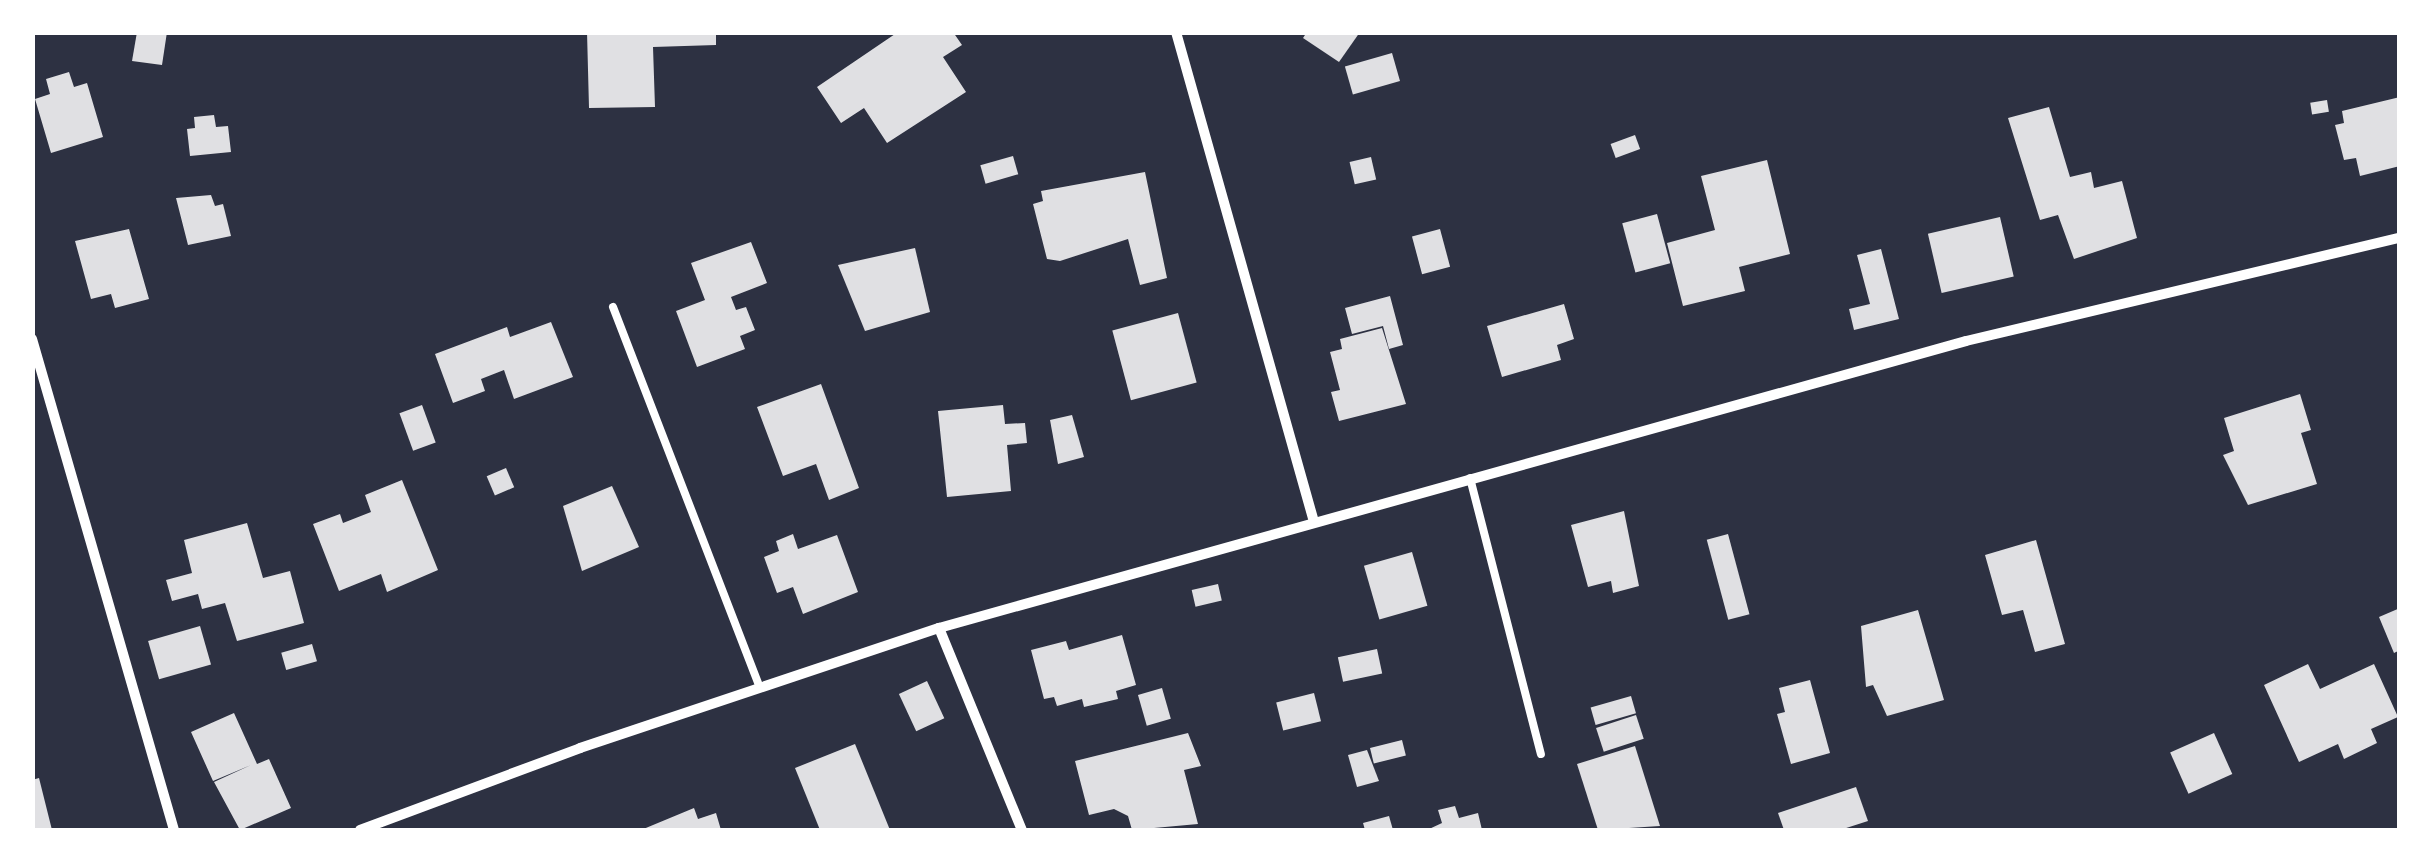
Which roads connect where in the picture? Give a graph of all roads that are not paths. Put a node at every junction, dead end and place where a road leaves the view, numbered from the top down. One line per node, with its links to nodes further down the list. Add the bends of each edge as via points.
1 (1176, 32): 6 (street)
2 (2400, 238): 5 (street, via 1966,342)
3 (613, 307): 8 (lane)
4 (32, 340): 10 (street)
5 (1470, 478): 6 (street); 9 (lane)
6 (1314, 522): 7 (street)
7 (939, 628): 8 (street); 12 (street)
8 (760, 688): 11 (street)
9 (1541, 754)
10 (174, 830)
11 (360, 830)
12 (1022, 830)

